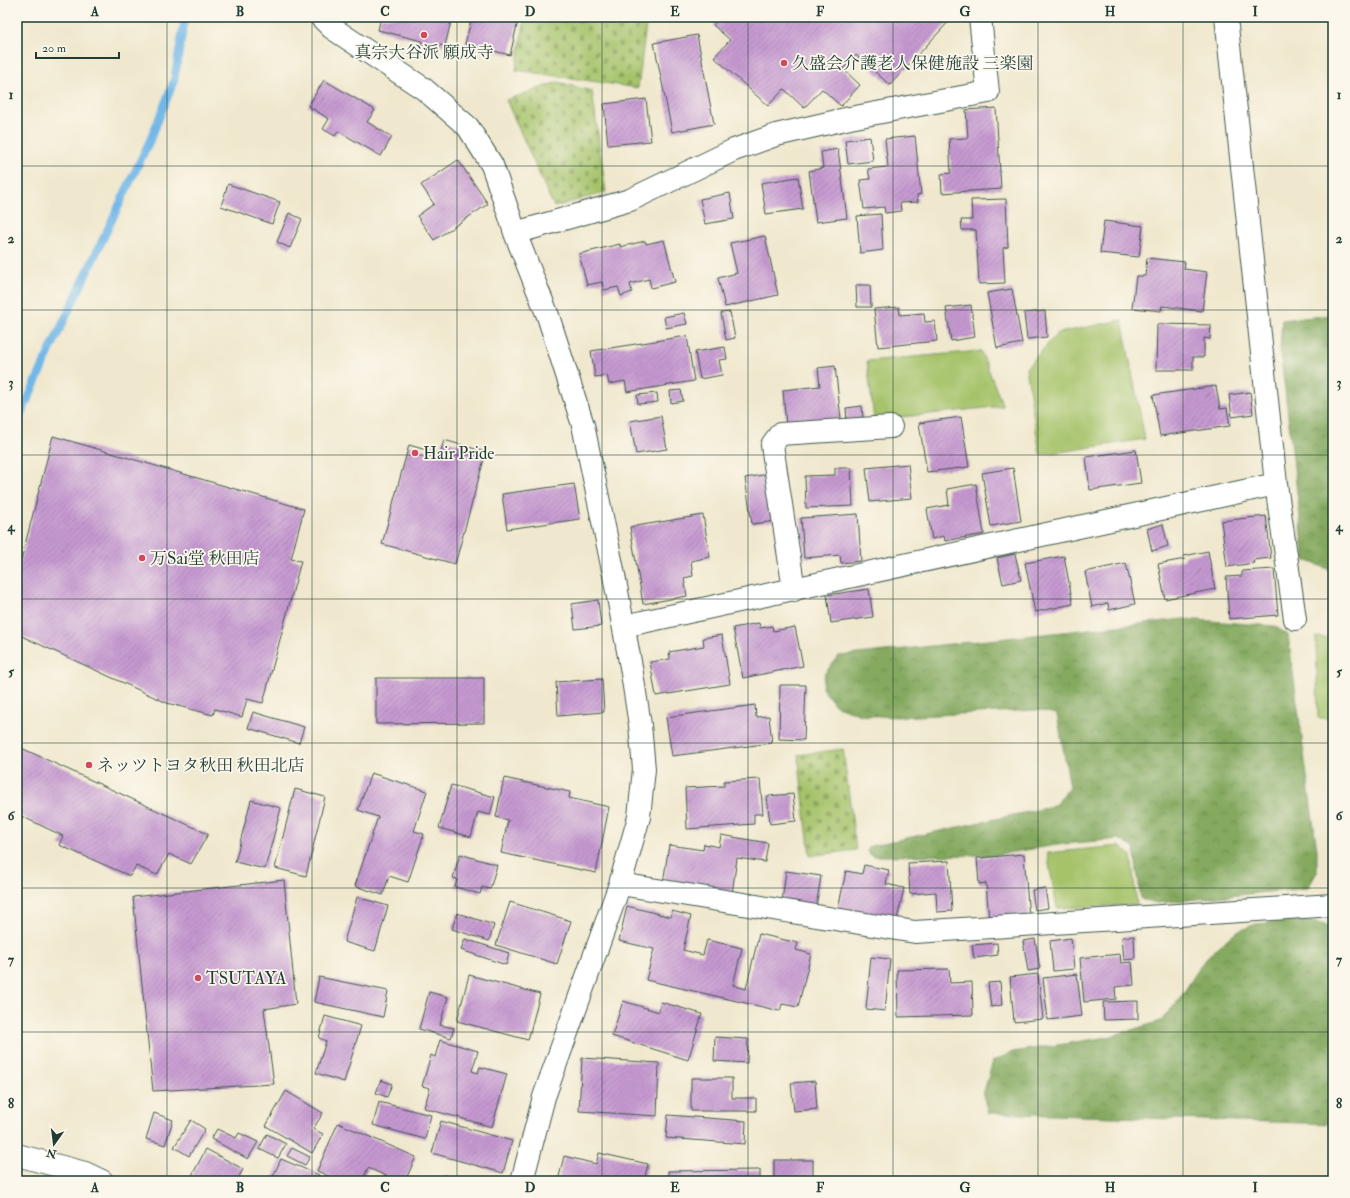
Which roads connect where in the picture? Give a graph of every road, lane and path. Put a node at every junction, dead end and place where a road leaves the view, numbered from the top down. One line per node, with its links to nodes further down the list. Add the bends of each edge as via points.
1 (320, 17): 4 (street, via 332,28 424,89 468,127 492,165)
2 (980, 17): 4 (street, via 988,92 776,135 734,150 630,200)
3 (1226, 17): 6 (street)
4 (515, 234): 9 (street, via 548,316 583,425)
5 (891, 427): 7 (street, via 780,434 772,445)
6 (1276, 484): 7 (street); 8 (street)
7 (794, 590): 9 (street)
8 (1295, 619)
9 (624, 626): 10 (street, via 640,725 644,769 639,817)
10 (620, 884): 11 (street, via 915,932); 14 (street, via 544,1097)
11 (1333, 905)
12 (17, 1155): 13 (street, via 85,1173)
13 (102, 1181)
14 (522, 1181)

